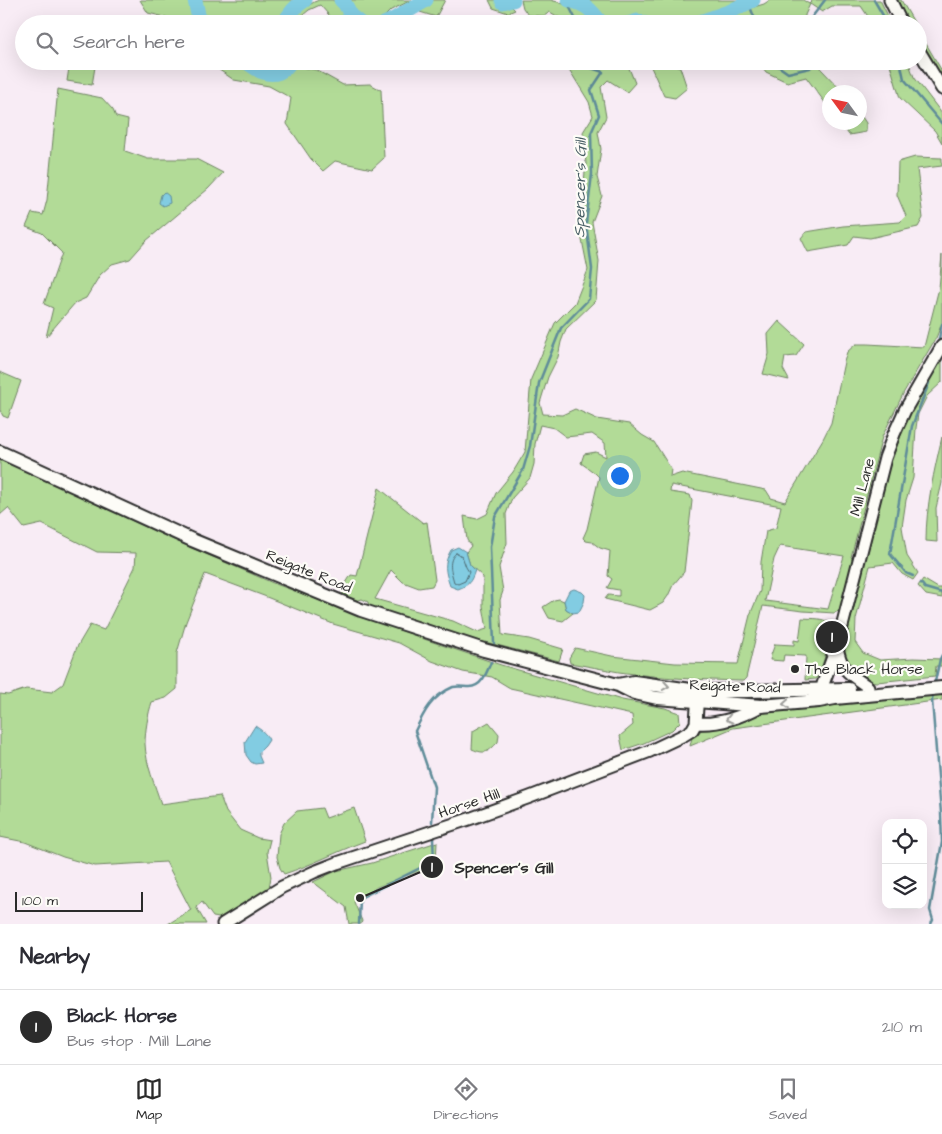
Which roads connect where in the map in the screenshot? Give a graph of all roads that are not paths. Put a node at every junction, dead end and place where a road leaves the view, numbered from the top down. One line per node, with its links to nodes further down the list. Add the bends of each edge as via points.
1 (890, 0): 2 (street)
2 (898, 15)
3 (927, 64): 4 (street)
4 (942, 89)
5 (942, 346): 7 (street, Mill Lane, via 904,410 885,458)
6 (0, 452): 11 (main road, Reigate Road, via 192,540 361,610 484,650 618,685 634,682)
7 (837, 646): 9 (street, via 842,664); 10 (street, Mill Lane)
8 (937, 685): 9 (main road, Reigate Road); 12 (main road, Reigate Road)
9 (868, 687): 10 (main road, Reigate Road)
10 (824, 689): 11 (main road, Reigate Road, via 746,691); 12 (street)
11 (697, 697): 13 (main road, Reigate Road); 14 (street)
12 (835, 698): 13 (main road, Reigate Road, one-way to 13)
13 (760, 706): 14 (street, one-way to 14, via 735,718)
14 (696, 723): 15 (street, Horse Hill, via 684,735 640,755 472,818 314,872 282,887)
15 (223, 924)

